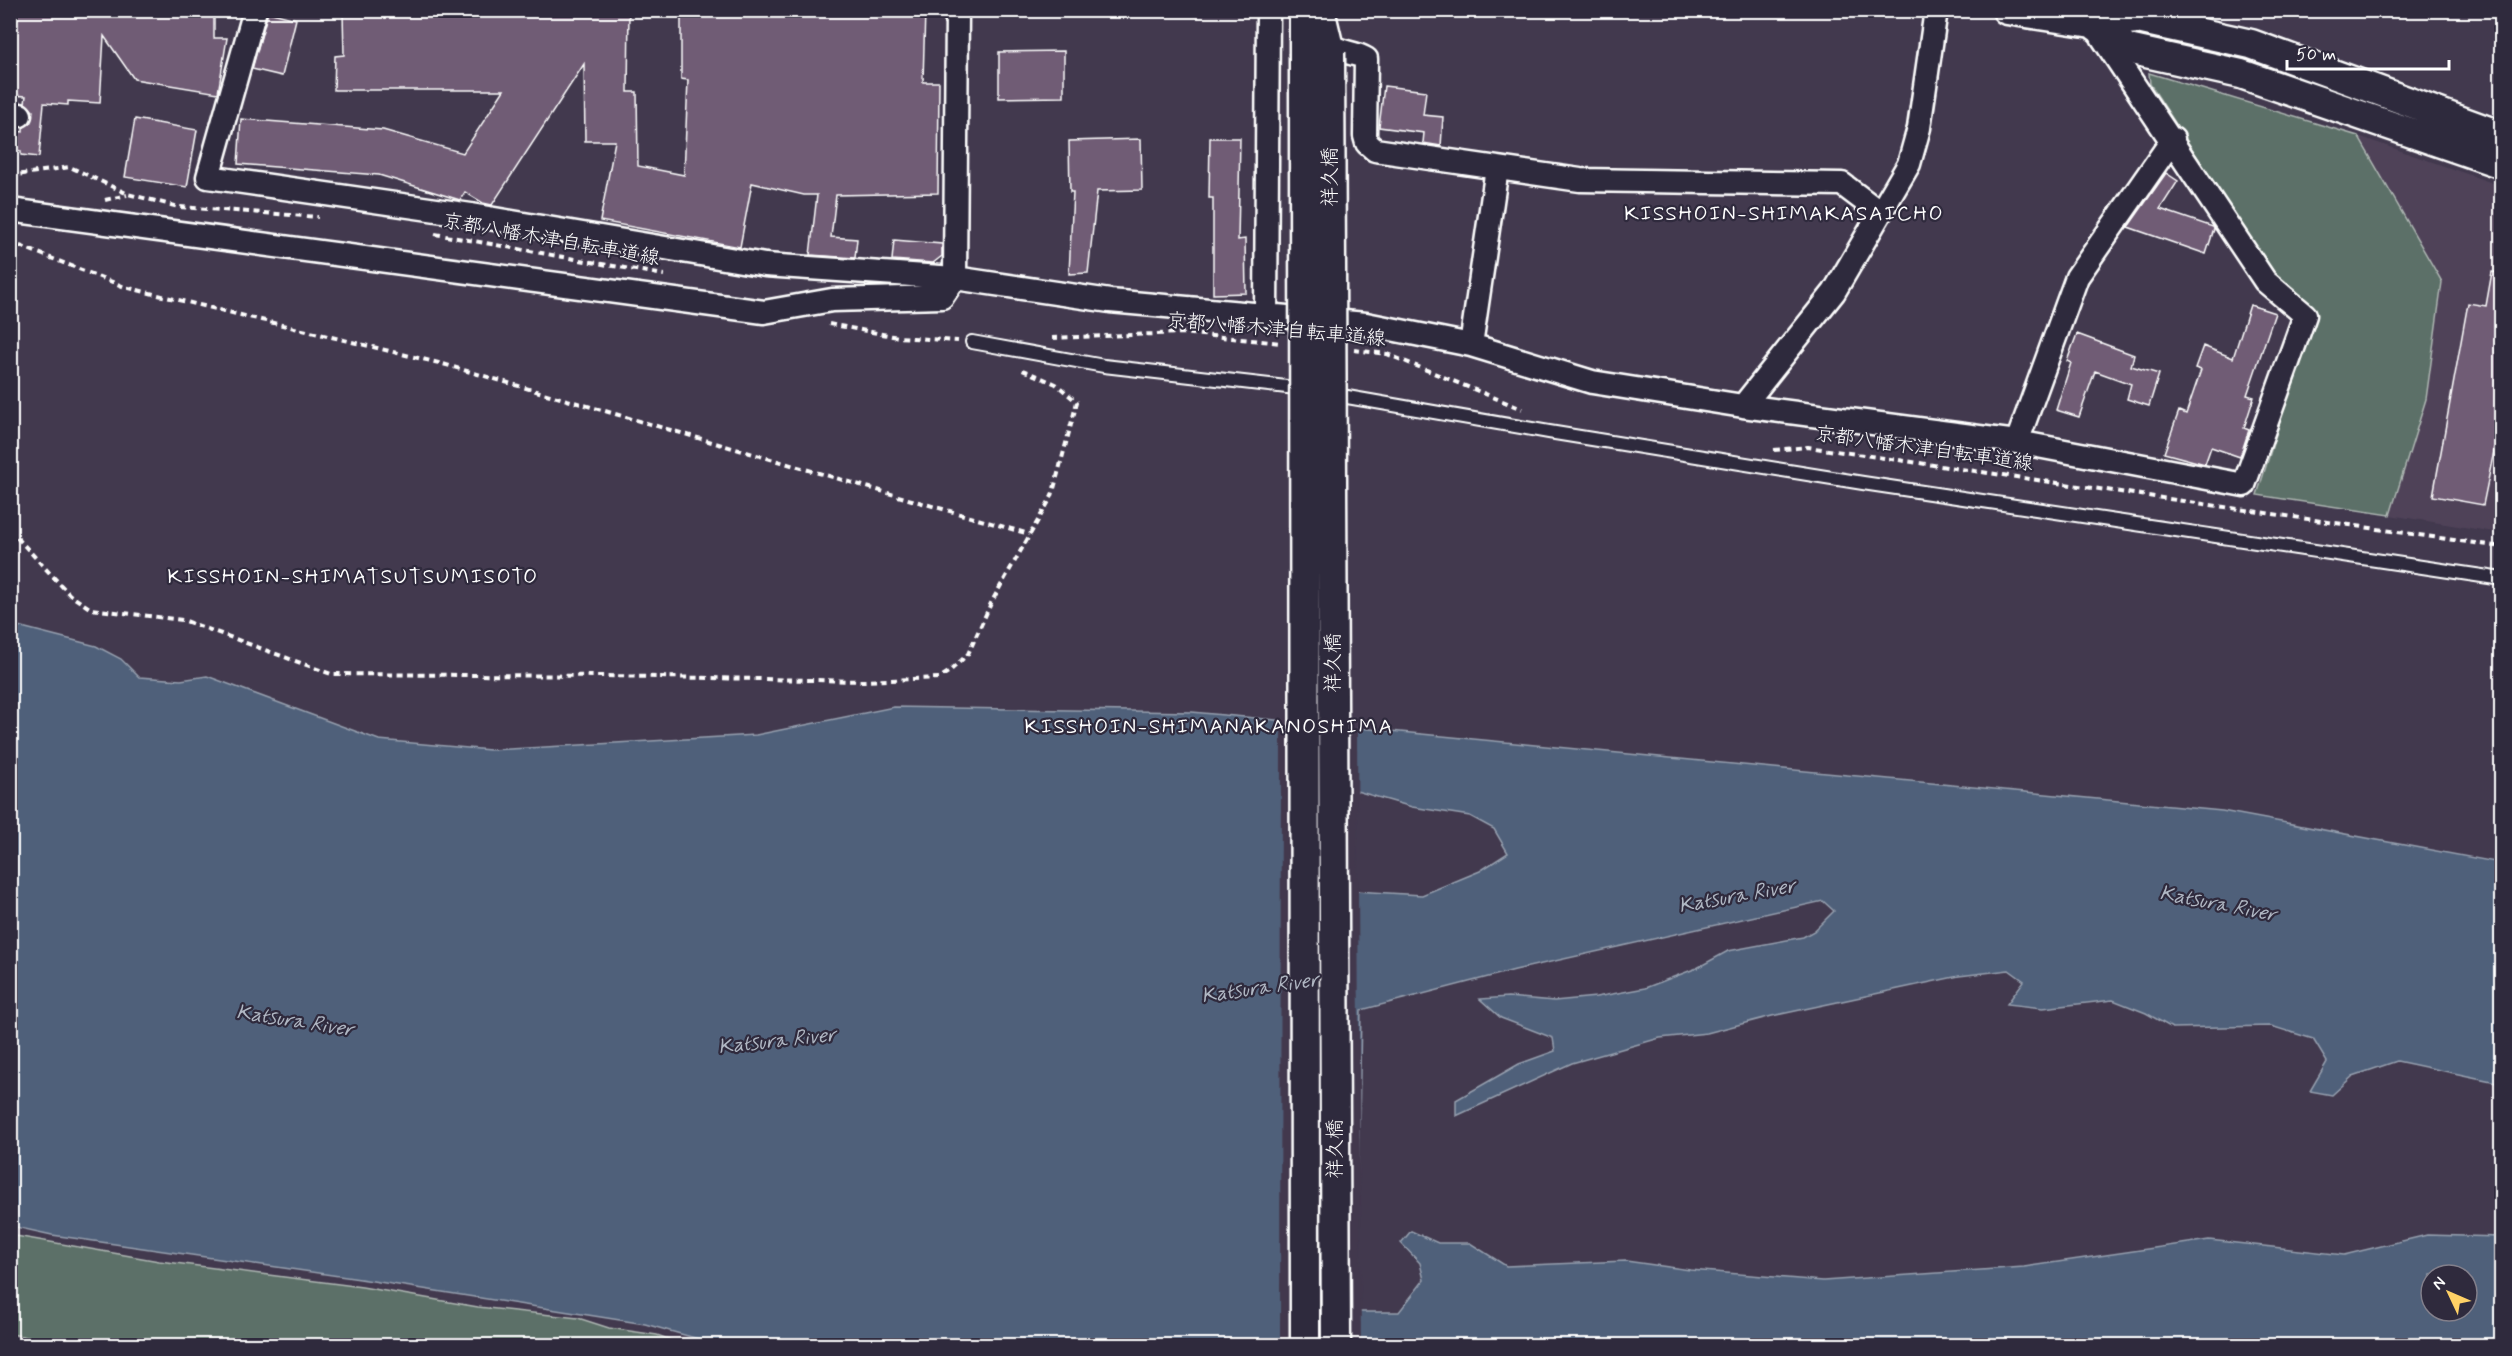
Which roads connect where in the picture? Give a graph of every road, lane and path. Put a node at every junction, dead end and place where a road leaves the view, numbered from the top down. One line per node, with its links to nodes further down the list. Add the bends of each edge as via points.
1 (255, 10): 21 (street, via 208,177 471,215 765,266)
2 (957, 10): 21 (street)
3 (1268, 10): 22 (street)
4 (1304, 10): 9 (street)
5 (1320, 10): 9 (street)
6 (1936, 10): 16 (street, via 1919,128 1909,164)
7 (2007, 10): 8 (street)
8 (2088, 17): 10 (street, via 2138,19 2251,44); 11 (street); 12 (street, via 2128,49 2241,74)
9 (1321, 50): 13 (street, via 1358,54 1366,59 1365,136 1375,150); 41 (street, 祥久橋, bridge); 42 (street, 祥久橋, bridge)
10 (2502, 136)
11 (2173, 139): 33 (street, via 2077,277); 33 (street, via 2265,281 2305,315 2244,484)
12 (2502, 164)
13 (1497, 168): 16 (street, via 1580,180 1842,184); 28 (street)
14 (10, 176): 17 (path, via 70,167 128,194 179,207)
15 (10, 210): 21 (street, via 764,312 831,300 942,297)
16 (1879, 212): 31 (street, via 1834,292)
17 (327, 218)
18 (429, 233): 20 (path, 京都八幡木津自転車道線)
19 (10, 242): 36 (path, via 124,287 443,364)
20 (668, 276)
21 (955, 278): 22 (street, via 1110,301)
22 (1266, 315): 28 (street, via 1366,324)
23 (820, 322): 25 (path, via 898,337)
24 (1043, 339): 27 (path, 京都八幡木津自転車道線, via 1182,333)
25 (950, 341): 26 (path); 26 (path)
26 (967, 344): 38 (lane, via 1104,366 1280,386 1840,479)
27 (1285, 344)
28 (1471, 345): 31 (street, via 1592,382)
29 (1353, 350): 32 (path, 京都八幡木津自転車道線, via 1387,354)
30 (1014, 367): 36 (path, via 1056,384 1077,402 1052,496)
31 (1743, 406): 33 (street)
32 (1528, 411)
33 (2017, 442)
34 (1764, 451): 37 (path, 京都八幡木津自転車道線, via 1808,447)
35 (10, 530): 36 (path, via 70,595 91,609 183,620 331,674 863,681 939,678 950,671 968,654)
36 (1029, 534)
37 (2502, 547)
38 (2502, 579)
39 (10, 1340): 40 (path)
40 (37, 1346)
41 (1305, 1346)
42 (1336, 1346)

